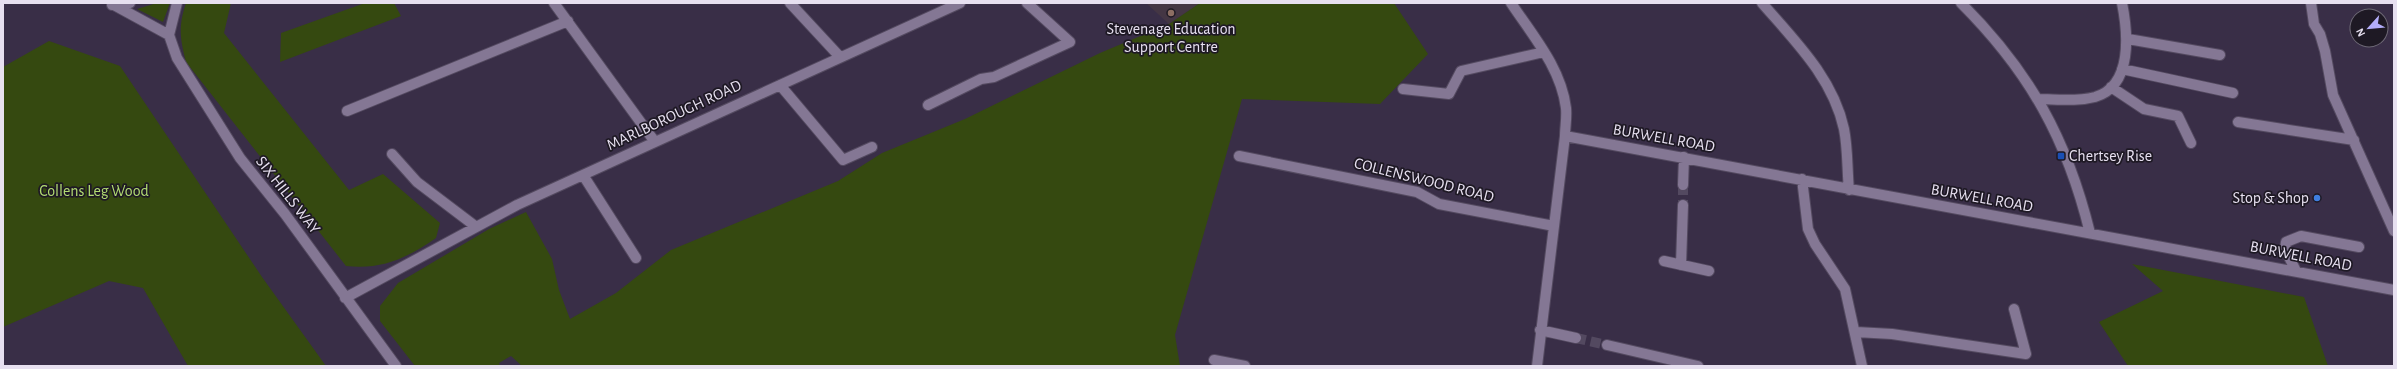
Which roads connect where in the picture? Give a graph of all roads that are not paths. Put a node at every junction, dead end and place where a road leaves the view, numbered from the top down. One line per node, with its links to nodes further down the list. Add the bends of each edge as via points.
1 (130, 3): 12 (street)
2 (177, 3): 14 (street)
3 (554, 3): 13 (street)
4 (790, 3): 18 (street)
5 (960, 3): 18 (street, MARLBOROUGH ROAD)
6 (1027, 3): 25 (street, via 1070,42 994,77 981,79)
7 (1511, 3): 16 (street)
8 (1762, 3): 39 (street, via 1810,59 1832,93 1844,130)
9 (1961, 3): 24 (street, via 2000,46)
10 (2122, 3): 15 (street)
11 (2311, 3): 29 (street, via 2333,95)
12 (111, 4): 14 (street)
13 (568, 21): 26 (street); 30 (street)
14 (169, 35): 52 (street, SIX HILLS WAY, via 177,58 240,158 286,214)
15 (2128, 39): 17 (street); 19 (street)
16 (1544, 52): 22 (street, via 1461,71 1449,94); 28 (street, via 1562,90 1566,106)
17 (2220, 55)
18 (840, 57): 20 (street, MARLBOROUGH ROAD)
19 (2122, 69): 21 (street); 23 (street)
20 (780, 85): 30 (street, MARLBOROUGH ROAD); 32 (street, via 843,160)
21 (2111, 87): 24 (street, via 2095,96); 31 (street, via 2144,109 2178,116)
22 (1403, 89)
23 (2234, 93)
24 (2037, 99): 44 (street, via 2063,148 2077,183)
25 (928, 105)
26 (347, 111)
27 (2238, 122): 29 (street)
28 (1565, 136): 35 (street, BURWELL ROAD); 42 (street)
29 (2354, 140): 43 (street)
30 (655, 142): 36 (street, MARLBOROUGH ROAD)
31 (2191, 143)
32 (872, 147)
33 (392, 154): 41 (street, via 417,182)
34 (1239, 156): 42 (street, COLLENSWOOD ROAD, via 1417,192 1439,204)
35 (1684, 157): 37 (street, BURWELL ROAD); 38 (street)
36 (582, 175): 41 (street, MARLBOROUGH ROAD); 46 (street)
37 (1802, 179): 39 (street, BURWELL ROAD); 55 (street, via 1808,229 1814,244 1845,289)
38 (1683, 185)
39 (1849, 190): 44 (street, BURWELL ROAD)
40 (1683, 205): 48 (street)
41 (475, 226): 52 (street, MARLBOROUGH ROAD)
42 (1554, 226): 54 (street)
43 (2394, 231)
44 (2090, 233): 50 (street, BURWELL ROAD)
45 (2359, 247): 50 (street, via 2301,236 2286,242 2285,249)
46 (636, 258)
47 (1664, 261): 48 (street)
48 (1682, 265): 49 (street)
49 (1709, 270)
50 (2296, 270): 51 (street, BURWELL ROAD)
51 (2394, 290)
52 (345, 298): 59 (street, SIX HILLS WAY)
53 (2014, 309): 55 (street, via 2026,354 1892,334)
54 (1540, 330): 56 (street); 61 (street)
55 (1856, 332): 63 (street)
56 (1576, 338)
57 (1608, 345): 62 (street)
58 (1214, 360): 60 (street)
59 (396, 366)
60 (1245, 366)
61 (1537, 366)
62 (1698, 366)
63 (1862, 366)

